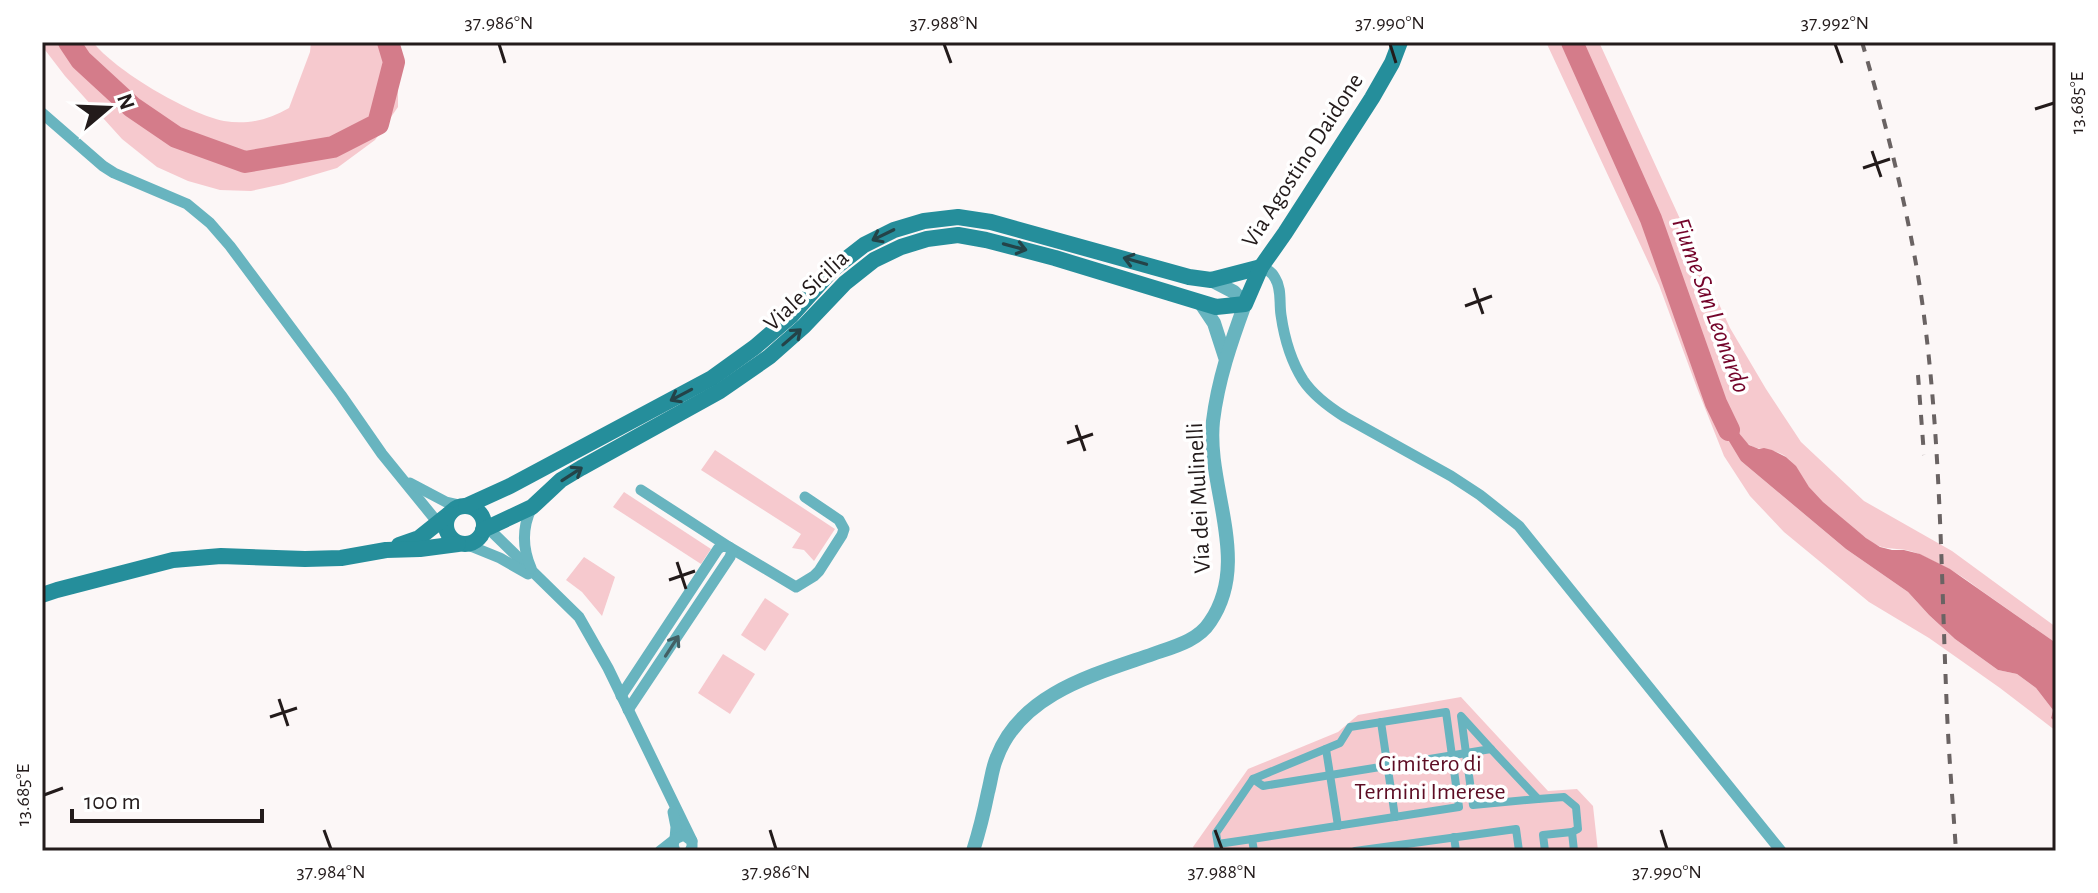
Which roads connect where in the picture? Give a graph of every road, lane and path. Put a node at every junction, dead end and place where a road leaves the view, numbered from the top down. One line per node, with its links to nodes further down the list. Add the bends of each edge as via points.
1 (1400, 42): 3 (main road, Via Agostino Daidone, via 1372,98)
2 (42, 113): 8 (street, via 103,166 187,204 210,223)
3 (1261, 267): 4 (main road); 6 (main road, Via Agostino Daidone); 48 (street, via 1277,280 1287,342 1304,381 1328,406 1451,476 1519,526)
4 (1211, 280): 6 (street); 12 (main road, Viale Sicilia, one-way to 12, via 991,222 958,217 894,230 832,270 791,316 712,378 510,486)
5 (1200, 302): 6 (main road, Viale Sicilia, via 1216,307); 7 (street, via 1214,323); 11 (main road, Viale Sicilia, one-way to 5, via 561,480 720,391 769,357 874,260 927,239 958,235 986,240)
6 (1245, 304): 7 (street, Via dei Mulinelli)
7 (1225, 357): 41 (street, Via dei Mulinelli, via 1213,422 1228,548 1226,584 1210,623 1178,645 1072,683 1024,717 996,758)
8 (401, 478): 12 (street); 12 (street, via 446,502)
9 (641, 490): 14 (street)
10 (805, 497): 14 (street, via 844,529 819,571 801,585 794,587)
11 (532, 507): 13 (main road, Viale Sicilia); 16 (street, via 524,538)
12 (456, 524): 13 (main road, Viale Sicilia, via 478,540); 13 (main road, via 477,510); 15 (main road); 15 (main road, via 420,549); 17 (street)
13 (485, 526): 16 (street)
14 (729, 547): 19 (street, via 718,549); 20 (street, one-way to 14, via 730,557)
15 (386, 550): 18 (main road, via 341,558 173,560)
16 (532, 573): 17 (street)
17 (542, 583): 19 (street, via 579,617)
18 (42, 595)
19 (621, 696): 20 (street)
20 (628, 710): 29 (street)
21 (1381, 722): 22 (street, via 1350,727 1340,743); 25 (street, via 1446,712); 26 (street)
22 (1326, 749): 27 (street); 28 (street)
23 (1491, 749): 24 (street); 24 (street, via 1461,716); 30 (street)
24 (1466, 752): 25 (street); 30 (street, via 1473,805)
25 (1452, 754): 26 (street); 31 (street, via 1459,807)
26 (1387, 765): 27 (street); 31 (street)
27 (1330, 775): 28 (street, via 1263,786); 32 (street)
28 (1253, 779): 38 (street, via 1216,833)
29 (665, 789): 36 (street); 37 (street)
30 (1538, 799): 33 (street, via 1564,797 1576,807 1578,829)
31 (1395, 817): 32 (street)
32 (1338, 826): 35 (street)
33 (1572, 832): 46 (street, via 1543,835); 47 (street)
34 (1454, 837): 39 (street); 44 (street); 45 (street, via 1516,829)
35 (1252, 839): 38 (street); 42 (street)
36 (675, 843): 37 (street, via 684,835); 40 (street)
37 (692, 847)
38 (1218, 848)
39 (1400, 848): 43 (street)
40 (660, 851)
41 (973, 851)
42 (1254, 851)
43 (1355, 851)
44 (1456, 851)
45 (1519, 851)
46 (1545, 851)
47 (1574, 851)
48 (1781, 851)

